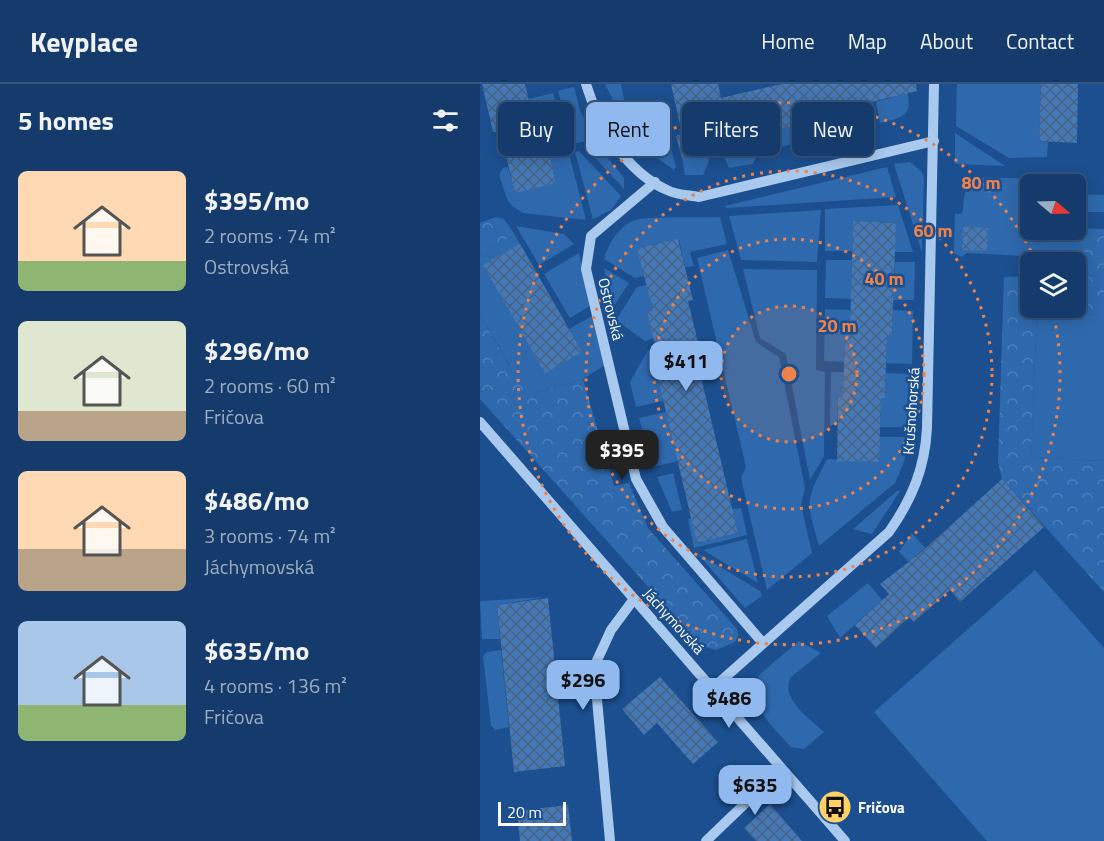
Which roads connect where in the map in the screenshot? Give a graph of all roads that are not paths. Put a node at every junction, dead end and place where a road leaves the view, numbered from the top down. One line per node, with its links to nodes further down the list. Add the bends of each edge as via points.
1 (586, 84): 4 (street, via 594,110 609,136)
2 (934, 84): 3 (street, Krušnohorská)
3 (934, 141): 4 (street, via 699,197 668,191); 7 (street, Krušnohorská, via 926,453 918,479 907,506 889,532)
4 (655, 183): 7 (street, Ostrovská, via 591,236 586,269 636,479 663,527)
5 (480, 422): 6 (street, Jáchymovská)
6 (634, 599): 8 (street, Jáchymovská); 10 (street, via 611,630 594,667)
7 (762, 642): 8 (street, Krušnohorská)
8 (712, 687): 9 (street, Jáchymovská)
9 (781, 769): 11 (street); 12 (street, Jáchymovská)
10 (610, 841)
11 (706, 841)
12 (845, 841)

